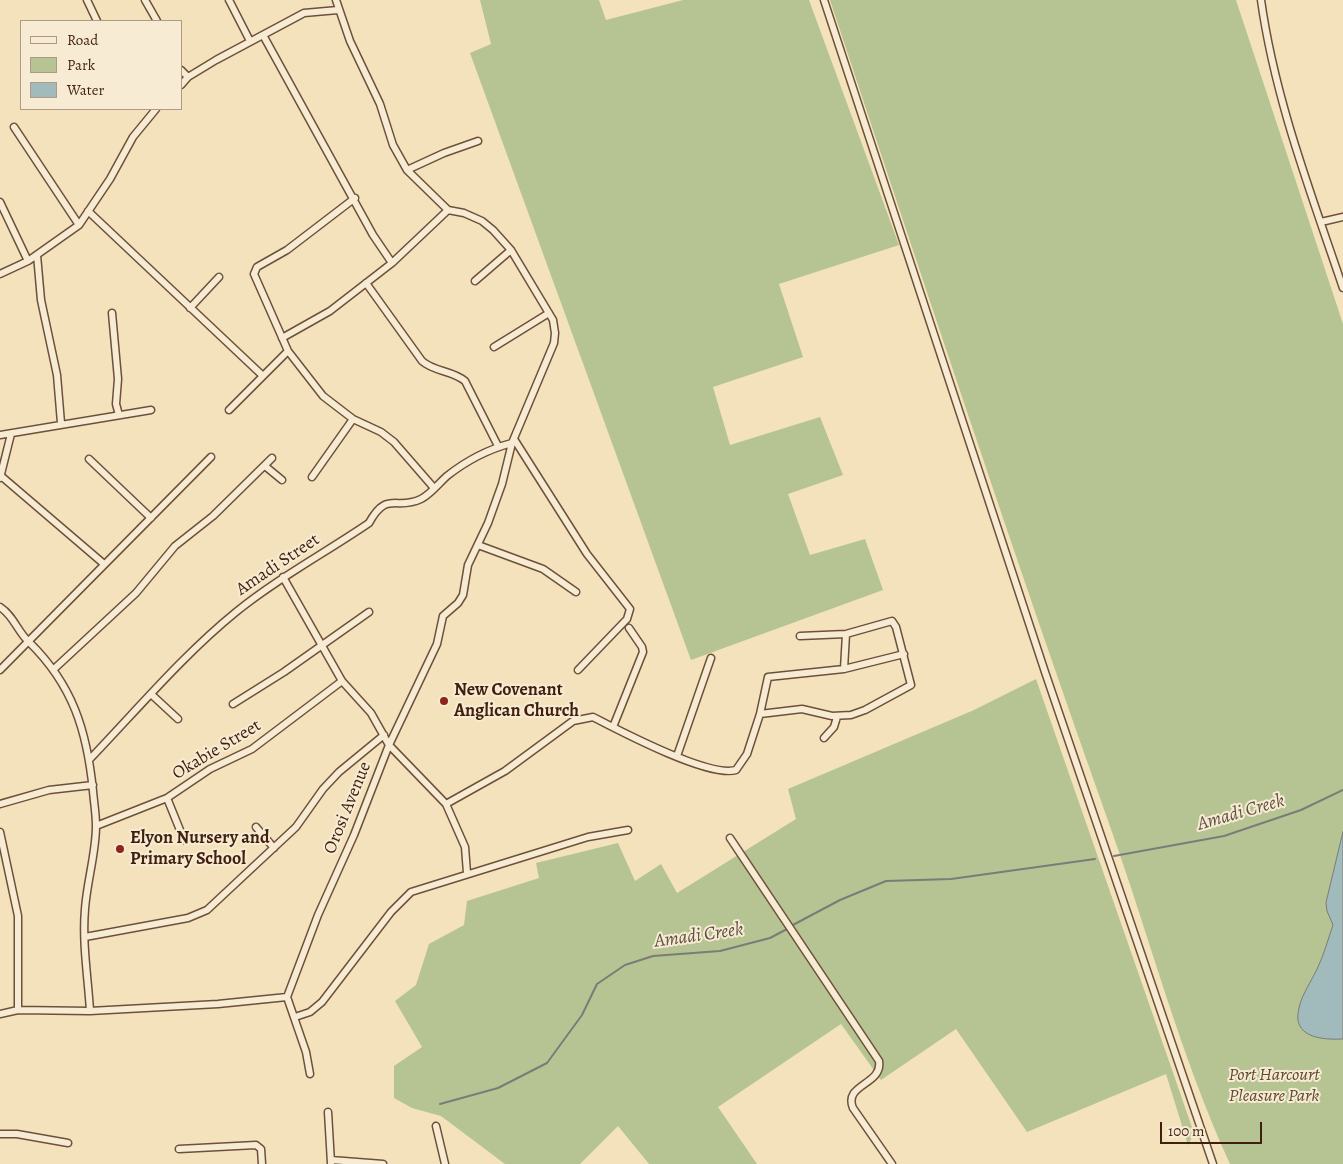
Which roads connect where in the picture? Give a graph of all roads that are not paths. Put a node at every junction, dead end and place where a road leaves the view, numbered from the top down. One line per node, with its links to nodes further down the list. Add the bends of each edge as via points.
1 (88, 0): 8 (street)
2 (145, 0): 9 (street)
3 (229, 0): 11 (street)
4 (336, 0): 7 (street)
5 (824, 0): 118 (street, via 1045,672)
6 (1261, 0): 24 (street, via 1278,92)
7 (338, 10): 10 (street, via 304,13); 18 (street, via 380,104 393,145)
8 (97, 20)
9 (156, 20)
10 (263, 34): 11 (street); 19 (street)
11 (250, 41): 13 (street)
12 (182, 71): 13 (street)
13 (188, 78): 14 (street)
14 (182, 84)
15 (155, 110): 22 (street, via 133,137)
16 (14, 127): 25 (street)
17 (478, 141): 18 (street)
18 (407, 170): 21 (street)
19 (354, 198): 29 (street); 38 (street, via 255,270)
20 (0, 202): 28 (street)
21 (448, 210): 26 (street, Orosi Avenue, via 482,221); 29 (street)
22 (88, 211): 25 (street); 35 (street)
23 (1343, 217): 24 (street)
24 (1321, 222): 34 (street)
25 (78, 225): 27 (street)
26 (511, 250): 32 (street); 37 (street, Orosi Avenue)
27 (37, 255): 28 (street); 46 (street, via 41,300 57,375)
28 (28, 261): 30 (street)
29 (392, 263): 33 (street)
30 (0, 274)
31 (219, 277): 35 (street)
32 (475, 281)
33 (366, 283): 38 (street, via 330,311); 50 (street, via 422,361 430,368 456,374 465,381)
34 (1343, 288)
35 (190, 308): 41 (street)
36 (112, 313): 44 (street)
37 (549, 313): 39 (street); 49 (street, Orosi Avenue, via 555,333)
38 (282, 338): 40 (street)
39 (494, 346)
40 (288, 351): 41 (street); 45 (street, via 324,396)
41 (263, 376): 43 (street)
42 (150, 410): 44 (street)
43 (228, 410)
44 (119, 415): 46 (street)
45 (353, 419): 56 (street); 58 (street, via 394,442)
46 (61, 424): 47 (street)
47 (11, 434): 48 (street); 55 (street)
48 (0, 435)
49 (513, 441): 50 (street, Amadi Street); 60 (street, Orosi Avenue, via 502,484); 76 (street, via 587,554 630,609 627,620)
50 (498, 446): 58 (street, Amadi Street, via 472,459)
51 (211, 457): 59 (street)
52 (272, 458): 54 (street)
53 (89, 459): 59 (street)
54 (265, 466): 57 (street); 73 (street, via 213,516 175,546 136,593)
55 (0, 477): 61 (street)
56 (312, 477)
57 (282, 480)
58 (434, 488): 62 (street, Amadi Street, via 413,502 382,505 369,523)
59 (152, 518): 61 (street)
60 (478, 545): 63 (street, via 543,570); 86 (street, Orosi Avenue, via 468,564 461,600 443,616 438,644)
61 (104, 564): 69 (street)
62 (284, 577): 70 (street); 78 (street, Amadi Street, via 208,635)
63 (576, 592)
64 (0, 607): 69 (street, via 11,616)
65 (369, 612): 70 (street)
66 (629, 628): 83 (street, via 643,652)
67 (846, 634): 68 (street); 71 (street, via 892,621); 74 (street)
68 (800, 636)
69 (28, 642): 73 (street); 75 (street)
70 (321, 645): 77 (street); 79 (street)
71 (904, 654): 74 (street); 81 (street, via 912,682 910,686 865,710)
72 (711, 658): 87 (street)
73 (54, 669): 88 (street, via 81,721)
74 (844, 669): 80 (street, via 768,677)
75 (0, 670)
76 (578, 670)
77 (342, 680): 84 (street); 90 (street, Okabie Street, via 263,743 210,769)
78 (152, 694): 82 (street); 88 (street, Amadi Street)
79 (233, 704)
80 (760, 714): 81 (street, via 802,709); 87 (street, via 747,754 736,770 719,770)
81 (837, 717): 85 (street, via 834,727)
82 (178, 719)
83 (613, 728): 87 (street); 92 (street, via 593,717 579,718 505,771)
84 (384, 735): 86 (street); 99 (street, via 339,772 296,827)
85 (824, 738)
86 (389, 745): 92 (street); 102 (street, Orosi Avenue)
87 (677, 756)
88 (89, 760): 89 (street)
89 (92, 786): 91 (street, via 49,790); 93 (street)
90 (167, 798): 93 (street, Okabie Street); 98 (street)
91 (0, 804)
92 (446, 804): 100 (street, via 465,847)
93 (96, 826): 101 (street, via 85,909)
94 (256, 827): 99 (street)
95 (628, 830): 100 (street, via 588,837)
96 (0, 832): 103 (street, via 18,916)
97 (730, 838): 117 (street, via 880,1061 876,1076 853,1093 850,1100)
98 (184, 840)
99 (274, 848): 101 (street, via 198,915)
100 (468, 873): 106 (street, via 424,886 402,899 322,1002 310,1012)
101 (85, 938): 104 (street)
102 (287, 997): 104 (street); 106 (street)
103 (18, 1010): 104 (street); 105 (street)
104 (90, 1011)
105 (0, 1014)
106 (295, 1017): 107 (street)
107 (310, 1074)
108 (328, 1112): 113 (street)
109 (436, 1126): 116 (street)
110 (0, 1134): 111 (street)
111 (68, 1143)
112 (179, 1149): 114 (street, via 256,1145 261,1149)
113 (331, 1162): 115 (street)
114 (262, 1164)
115 (383, 1164)
116 (445, 1164)
117 (892, 1164)
118 (1214, 1164)

